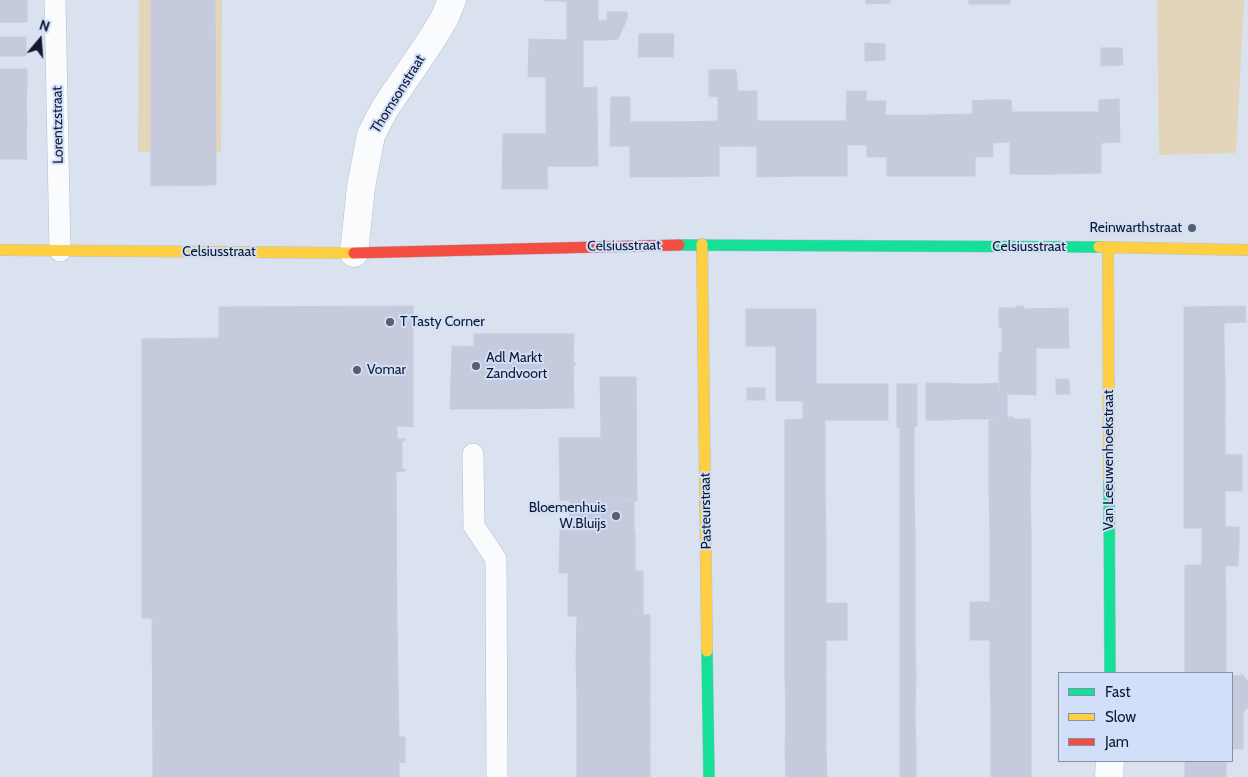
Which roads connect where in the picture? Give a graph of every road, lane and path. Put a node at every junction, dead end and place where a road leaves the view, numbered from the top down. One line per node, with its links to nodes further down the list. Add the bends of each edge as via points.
1 (55, 0): 7 (lane, Lorentzstraat)
2 (452, 0): 8 (street, Thomsonstraat, via 444,19 371,134)
3 (702, 244): 4 (street, Celsiusstraat); 8 (street, Celsiusstraat); 13 (street, Pasteurstraat)
4 (1108, 248): 6 (street, Celsiusstraat); 10 (street, Van Leeuwenhoekstraat)
5 (0, 250): 7 (street, Celsiusstraat)
6 (1248, 250)
7 (60, 251): 8 (street, Celsiusstraat)
8 (354, 253)
9 (473, 454): 12 (lane, via 474,526 496,559)
10 (1110, 672)
11 (1110, 762): 14 (street)
12 (496, 777)
13 (709, 777)
14 (1109, 777)

